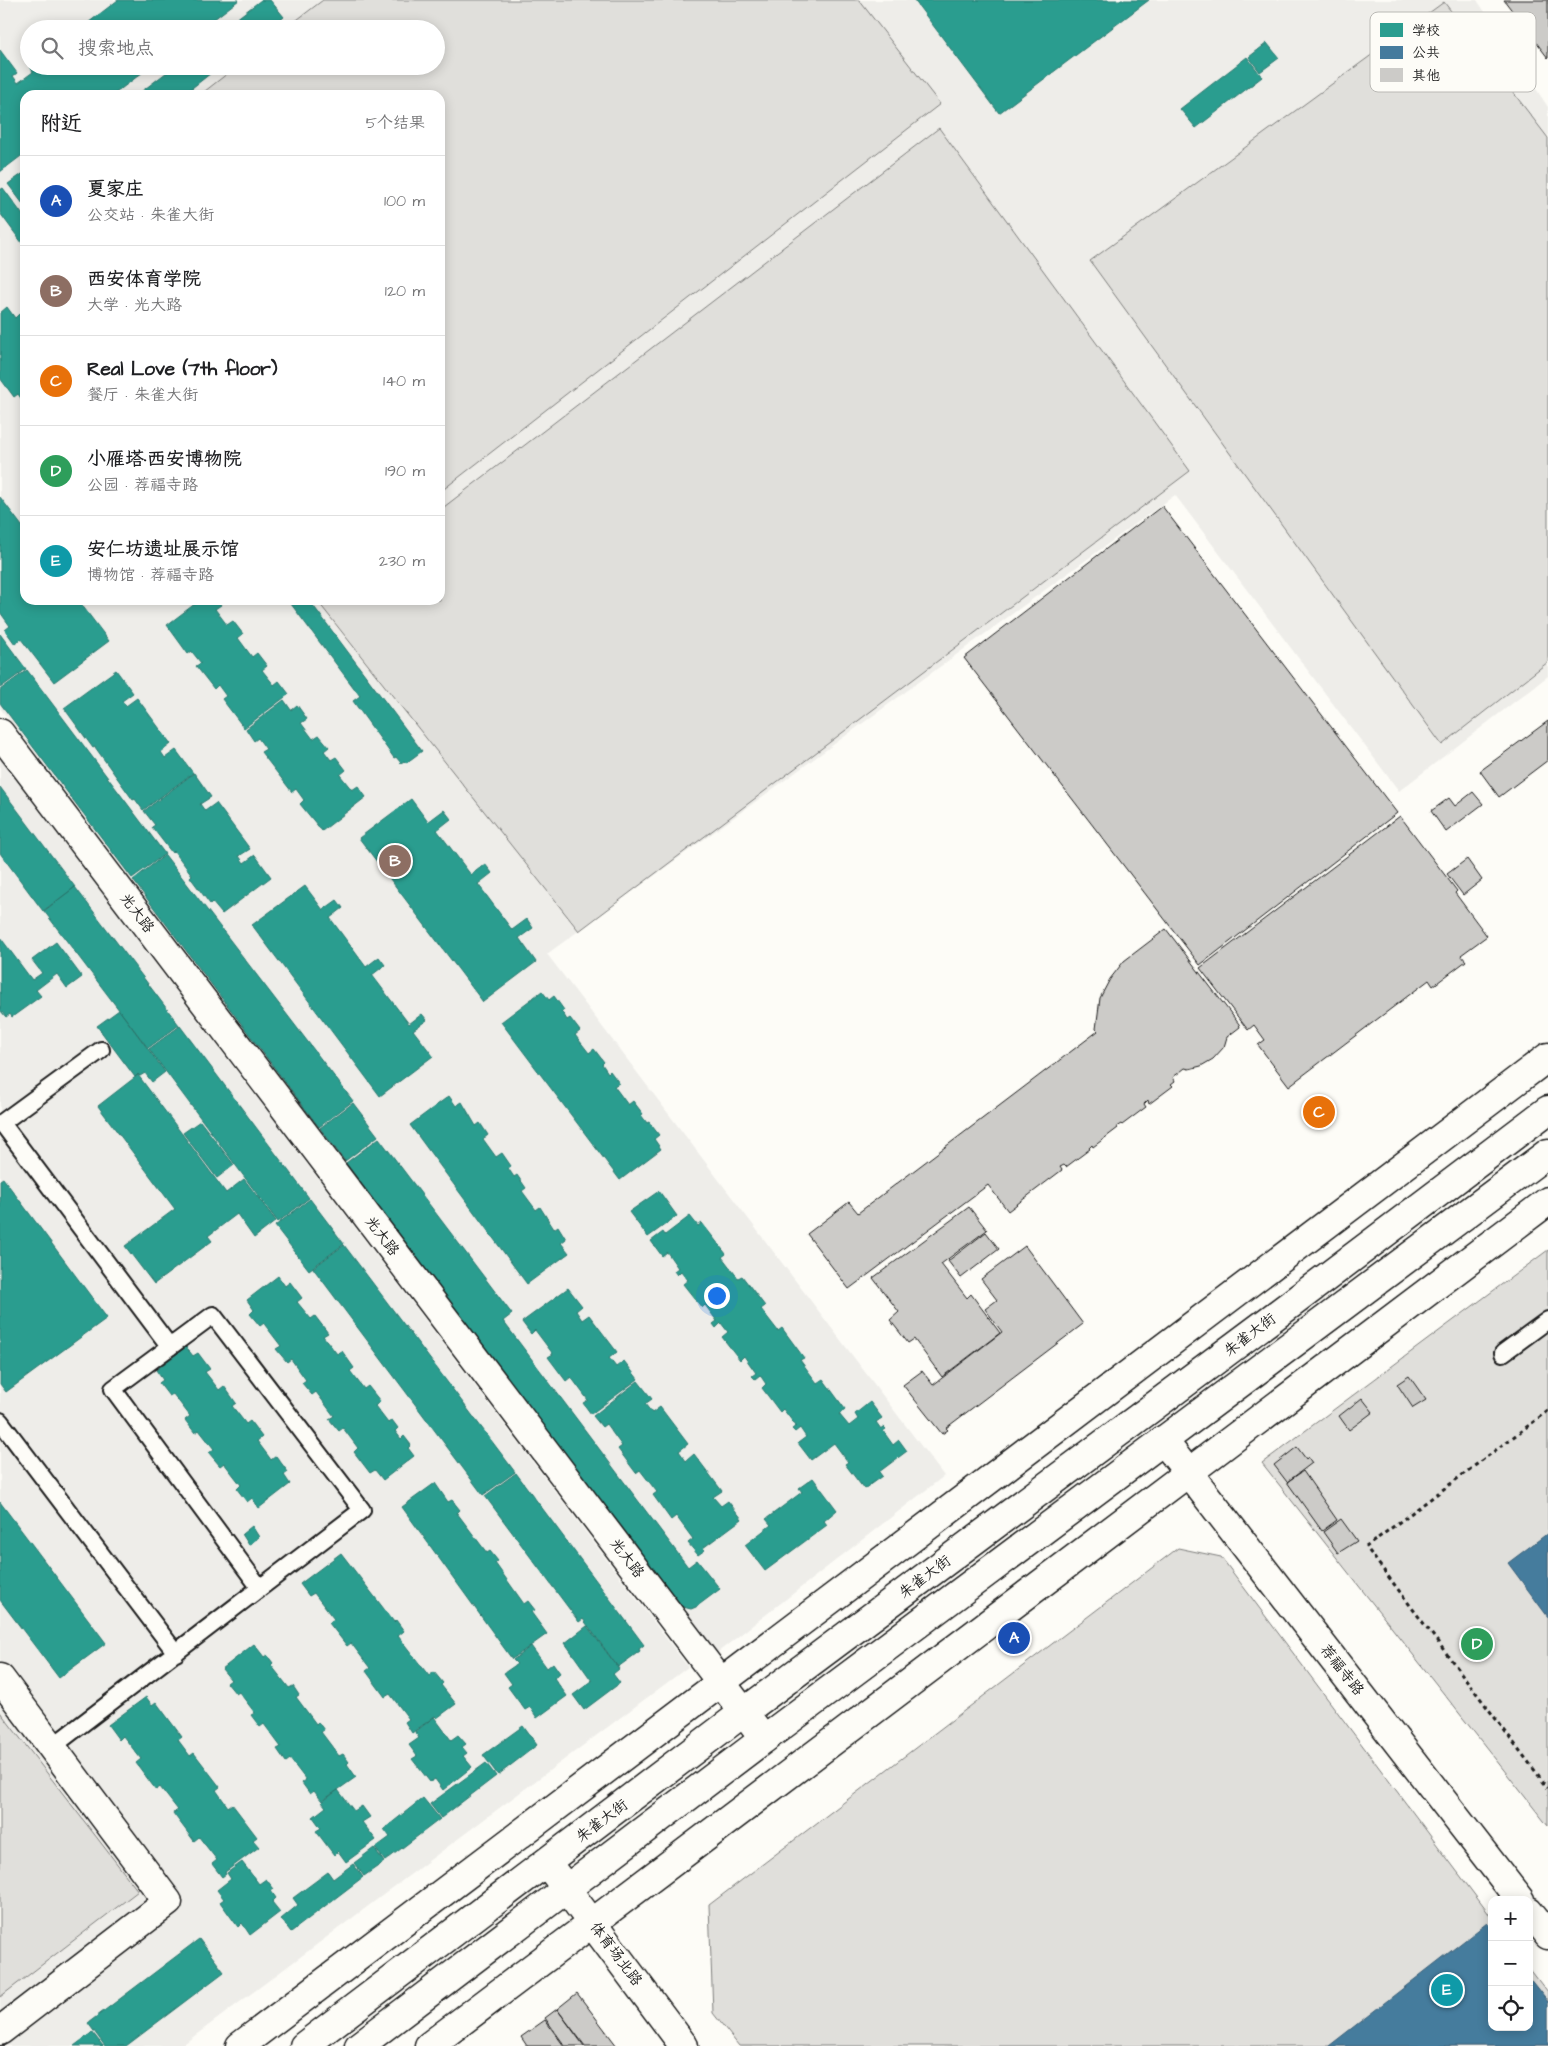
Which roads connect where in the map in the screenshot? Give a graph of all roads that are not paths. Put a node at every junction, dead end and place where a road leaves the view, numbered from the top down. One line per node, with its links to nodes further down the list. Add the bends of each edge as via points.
1 (0, 733): 17 (street, 光大路)
2 (101, 1050): 5 (lane)
3 (1548, 1057): 17 (street)
4 (1548, 1110): 18 (street, 朱雀大街)
5 (1, 1124): 9 (lane)
6 (1548, 1152): 12 (street)
7 (1548, 1202): 13 (street)
8 (1548, 1320): 10 (lane)
9 (170, 1347): 14 (lane, via 113,1389); 14 (lane, via 213,1316 362,1510)
10 (1503, 1353)
11 (0, 1421): 15 (lane)
12 (1163, 1440): 13 (street, 荐福寺路); 19 (street)
13 (1189, 1473): 23 (street, 荐福寺路); 25 (street)
14 (260, 1588): 15 (lane)
15 (176, 1653): 20 (lane)
16 (0, 1678): 20 (street)
17 (721, 1682): 18 (street, 光大路); 28 (street)
18 (744, 1712): 19 (street, 光大路); 21 (street, 朱雀大街)
19 (764, 1739): 22 (street)
20 (52, 1748): 27 (street, via 168,1902)
21 (547, 1863): 22 (street, 体育场北路); 29 (street, 朱雀大街)
22 (567, 1889): 25 (street, 体育场北路); 30 (street)
23 (1517, 1896)
24 (1533, 1916): 26 (street)
25 (592, 1923): 31 (street); 32 (street, 体育场北路)
26 (1548, 1935)
27 (0, 2031)
28 (240, 2046)
29 (304, 2046)
30 (359, 2046)
31 (429, 2046)
32 (684, 2046)

